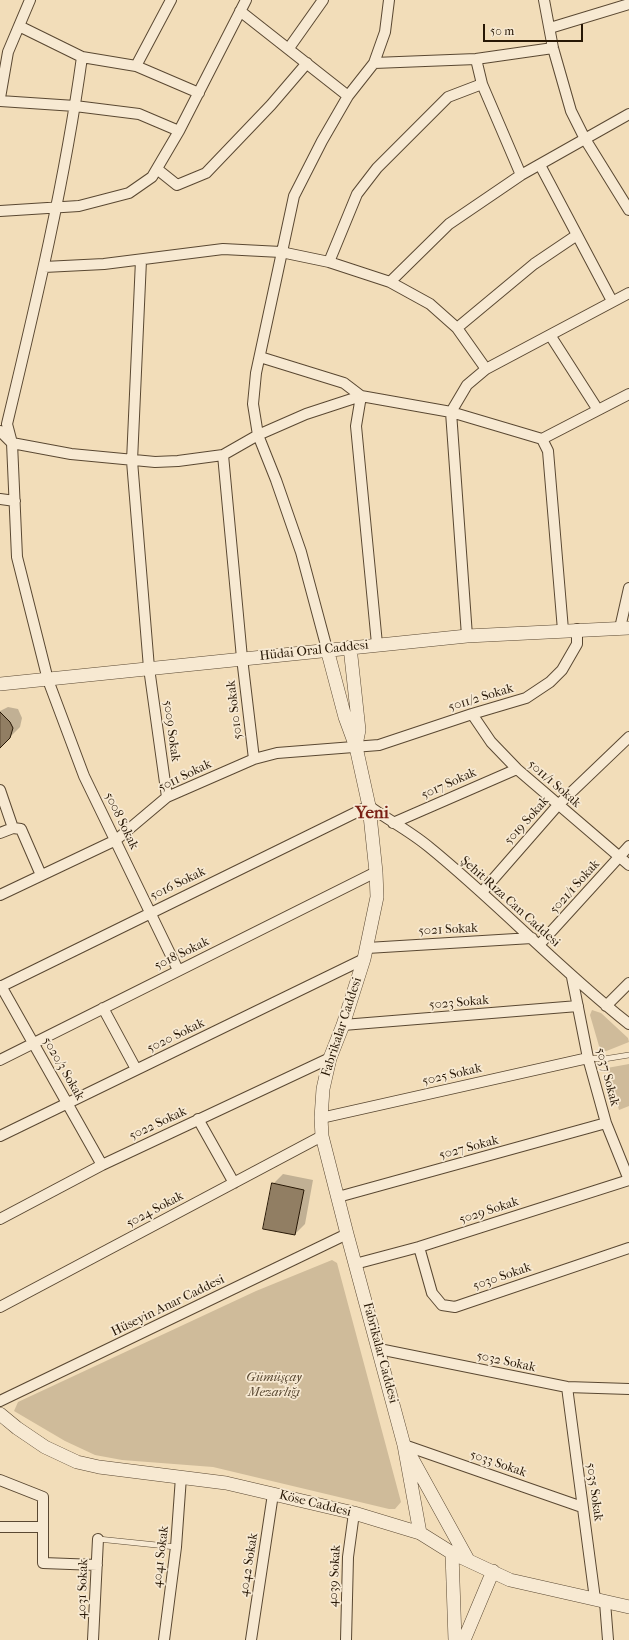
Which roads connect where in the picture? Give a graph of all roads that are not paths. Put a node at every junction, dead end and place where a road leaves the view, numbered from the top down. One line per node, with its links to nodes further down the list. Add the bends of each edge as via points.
1 (30, 0): 9 (street)
2 (171, 0): 17 (street)
3 (246, 0): 8 (street)
4 (323, 0): 11 (street)
5 (389, 0): 16 (street, via 385,32)
6 (544, 0): 10 (street)
7 (629, 4): 10 (street)
8 (240, 11): 11 (street); 19 (street)
9 (19, 26): 13 (street); 21 (street, via 8,52)
10 (550, 28): 12 (street)
11 (289, 48): 15 (street)
12 (553, 48): 14 (street); 26 (street, via 571,111)
13 (82, 57): 17 (street); 23 (street, 5008 Sokak)
14 (476, 59): 16 (street); 18 (street)
15 (307, 62): 20 (street); 28 (street, via 272,105 206,173 177,184)
16 (374, 63): 20 (street)
17 (136, 66): 19 (street)
18 (482, 84): 29 (street); 36 (street, via 448,97 377,168 357,194)
19 (199, 93): 25 (street)
20 (348, 96): 34 (street, via 294,196)
21 (0, 98)
22 (0, 101): 23 (street)
23 (75, 106): 25 (street, via 139,114); 30 (street, 5008 Sokak)
24 (629, 114): 26 (street)
25 (180, 132): 28 (street)
26 (585, 139): 27 (street); 31 (street)
27 (540, 165): 29 (street); 33 (street)
28 (157, 169): 30 (street, via 152,177 129,193 79,206)
29 (521, 175): 38 (street, via 449,224)
30 (56, 208): 32 (street); 37 (street, 5008 Sokak)
31 (629, 210)
32 (0, 211)
33 (577, 235): 40 (street); 41 (street, via 534,264)
34 (281, 252): 35 (street, via 223,249); 36 (street); 43 (street)
35 (141, 260): 37 (street); 54 (street, 5009 Sokak)
36 (329, 262): 38 (street)
37 (44, 267): 52 (street, 5008 Sokak, via 7,424)
38 (390, 282): 41 (street, via 430,304)
39 (629, 293): 40 (street)
40 (612, 301): 42 (street)
41 (457, 328): 44 (street)
42 (550, 335): 44 (street); 47 (street)
43 (260, 357): 46 (street, via 344,383); 50 (street, via 253,404)
44 (486, 369): 48 (street, via 467,385)
45 (629, 394): 47 (street)
46 (361, 396): 48 (street); 50 (street, via 306,414); 62 (street, via 356,426)
47 (598, 410): 51 (street)
48 (451, 412): 51 (street); 61 (street)
49 (0, 431): 52 (street)
50 (258, 435): 53 (street); 64 (street, via 301,552)
51 (542, 439): 60 (street, via 548,451)
52 (12, 443): 54 (street, via 71,454); 56 (street, 5008 Sokak)
53 (223, 455): 54 (street, via 178,461); 65 (street, 5010 Sokak)
54 (132, 461): 66 (street, 5009 Sokak)
55 (0, 499): 56 (street)
56 (15, 501): 67 (street, 5008 Sokak, via 17,557)
57 (629, 588): 58 (street)
58 (625, 628): 59 (street, Hüdai Oral Caddesi)
59 (577, 629): 60 (street, Hüdai Oral Caddesi); 69 (street, 5011/2 Sokak, via 577,644 570,658 550,682 526,698)
60 (563, 630): 61 (street, Hüdai Oral Caddesi)
61 (467, 636): 62 (street, Hüdai Oral Caddesi)
62 (377, 644): 63 (street, Hüdai Oral Caddesi)
63 (350, 648): 64 (street, Hüdai Oral Caddesi); 71 (street, Fabrikalar Caddesi, via 359,730)
64 (327, 649): 65 (street, Hüdai Oral Caddesi); 71 (street, Fabrikalar Caddesi, via 345,717)
65 (242, 658): 66 (street, Hüdai Oral Caddesi); 72 (street, 5010 Sokak)
66 (149, 668): 67 (street, Hüdai Oral Caddesi); 75 (street, 5009 Sokak)
67 (48, 680): 68 (street, Hüdai Oral Caddesi); 81 (street, 5008 Sokak, via 84,776)
68 (0, 684)
69 (472, 714): 71 (street, 5011/2 Sokak, via 379,745); 73 (street, 5011/1 Sokak, via 491,742)
70 (629, 737): 76 (street, 5019 Sokak)
71 (356, 747): 72 (street, 5011 Sokak, via 277,753); 77 (street, Fabrikalar Caddesi)
72 (254, 759): 75 (street, 5011 Sokak)
73 (516, 768): 76 (street, 5011/1 Sokak); 78 (street, 5017 Sokak)
74 (0, 790): 79 (street)
75 (167, 797): 81 (street, 5011 Sokak)
76 (558, 805): 83 (street, 5011/1 Sokak); 87 (street, 5019 Sokak)
77 (369, 806): 78 (street, Şehit Rıza Can Caddesi); 85 (street, Fabrikalar Caddesi); 89 (street, 5016 Sokak)
78 (393, 823): 87 (street, Şehit Rıza Can Caddesi, via 429,846)
79 (13, 828): 80 (street); 86 (street, via 21,830)
80 (0, 833)
81 (116, 840): 86 (street, 5011 Sokak); 89 (street, 5008 Sokak)
82 (629, 846): 83 (street, 5021/1 Sokak)
83 (620, 857): 84 (street, 5011/1 Sokak); 90 (street, 5021/1 Sokak)
84 (629, 865)
85 (376, 872): 91 (street, Fabrikalar Caddesi, via 377,897); 92 (street, 5018 Sokak)
86 (41, 875): 88 (street, 5011 Sokak)
87 (482, 892): 90 (street, Şehit Rıza Can Caddesi)
88 (0, 895)
89 (150, 912): 92 (street, 5008 Sokak); 95 (street, 5016 Sokak)
90 (535, 942): 91 (street, 5021 Sokak); 93 (street, Şehit Rıza Can Caddesi)
91 (365, 953): 100 (street, Fabrikalar Caddesi); 106 (street, 5020 Sokak)
92 (178, 970): 98 (street, 5018 Sokak)
93 (572, 977): 96 (street, 5037 Sokak); 97 (street, Şehit Rıza Can Caddesi)
94 (629, 983): 97 (street)
95 (1, 987): 101 (street, 5020/3 Sokak)
96 (578, 1006): 100 (street, 5023 Sokak); 104 (street, 5037 Sokak)
97 (606, 1006): 99 (street, Şehit Rıza Can Caddesi)
98 (103, 1008): 101 (street, 5018 Sokak); 106 (street)
99 (629, 1024)
100 (343, 1025): 103 (street, Fabrikalar Caddesi)
101 (32, 1044): 105 (street, 5018 Sokak); 107 (street, 5020/3 Sokak)
102 (629, 1055): 104 (lane, via 604,1059)
103 (330, 1058): 108 (street, Fabrikalar Caddesi, via 323,1089); 109 (street, 5022 Sokak)
104 (588, 1058): 108 (street, 5025 Sokak); 110 (street, 5037 Sokak)
105 (0, 1060)
106 (136, 1069): 107 (street, 5020 Sokak)
107 (68, 1103): 111 (street, 5020 Sokak); 113 (street, 5020/3 Sokak)
108 (321, 1118): 112 (street, Fabrikalar Caddesi)
109 (198, 1119): 113 (street, 5022 Sokak); 115 (street)
110 (606, 1123): 114 (street, 5037 Sokak); 116 (street, 5027 Sokak)
111 (0, 1136)
112 (322, 1136): 115 (street, 5024 Sokak); 116 (street, Fabrikalar Caddesi)
113 (102, 1165): 117 (street, 5022 Sokak)
114 (629, 1180): 119 (street, 5029 Sokak)
115 (234, 1183): 122 (street, 5024 Sokak)
116 (338, 1197): 118 (street, Fabrikalar Caddesi)
117 (0, 1219)
118 (347, 1234): 121 (street, Fabrikalar Caddesi); 126 (street, Hüseyin Anar Caddesi)
119 (419, 1247): 120 (street, 5030 Sokak, via 432,1293 442,1304 455,1307); 121 (street, 5029 Sokak)
120 (629, 1248)
121 (355, 1264): 123 (street, Fabrikalar Caddesi)
122 (0, 1307)
123 (379, 1349): 124 (street, 5032 Sokak); 128 (street, Fabrikalar Caddesi)
124 (567, 1387): 125 (street, 5032 Sokak); 132 (street, 5035 Sokak)
125 (629, 1389)
126 (0, 1401)
127 (0, 1414): 129 (street, Köse Caddesi, via 38,1443 77,1462)
128 (404, 1445): 132 (street, 5033 Sokak); 136 (street, Fabrikalar Caddesi); 140 (street, Fabrikalar Caddesi)
129 (182, 1477): 131 (street, Köse Caddesi, via 226,1483); 138 (street, 4041 Sokak)
130 (0, 1480): 135 (street, via 42,1497)
131 (273, 1494): 133 (street, Köse Caddesi); 147 (street, 4042 Sokak)
132 (582, 1507): 143 (street, 5035 Sokak)
133 (354, 1513): 136 (street, Köse Caddesi); 148 (street, 4039 Sokak, via 348,1557)
134 (0, 1527): 135 (street)
135 (42, 1528): 141 (street, via 43,1563)
136 (420, 1533): 139 (street, Köse Caddesi)
137 (98, 1539): 138 (lane); 141 (street, 4031 Sokak)
138 (176, 1547): 146 (street, 4041 Sokak)
139 (452, 1553): 140 (street, Köse Caddesi); 149 (street)
140 (468, 1560): 142 (street, Köse Caddesi)
141 (97, 1565): 145 (street, 4031 Sokak)
142 (492, 1572): 143 (street, Köse Caddesi, via 510,1580); 150 (street)
143 (600, 1600): 144 (street, Köse Caddesi); 151 (street, 5035 Sokak)
144 (629, 1607)
145 (93, 1640)
146 (164, 1640)
147 (251, 1640)
148 (346, 1640)
149 (455, 1640)
150 (464, 1640)
151 (608, 1640)

